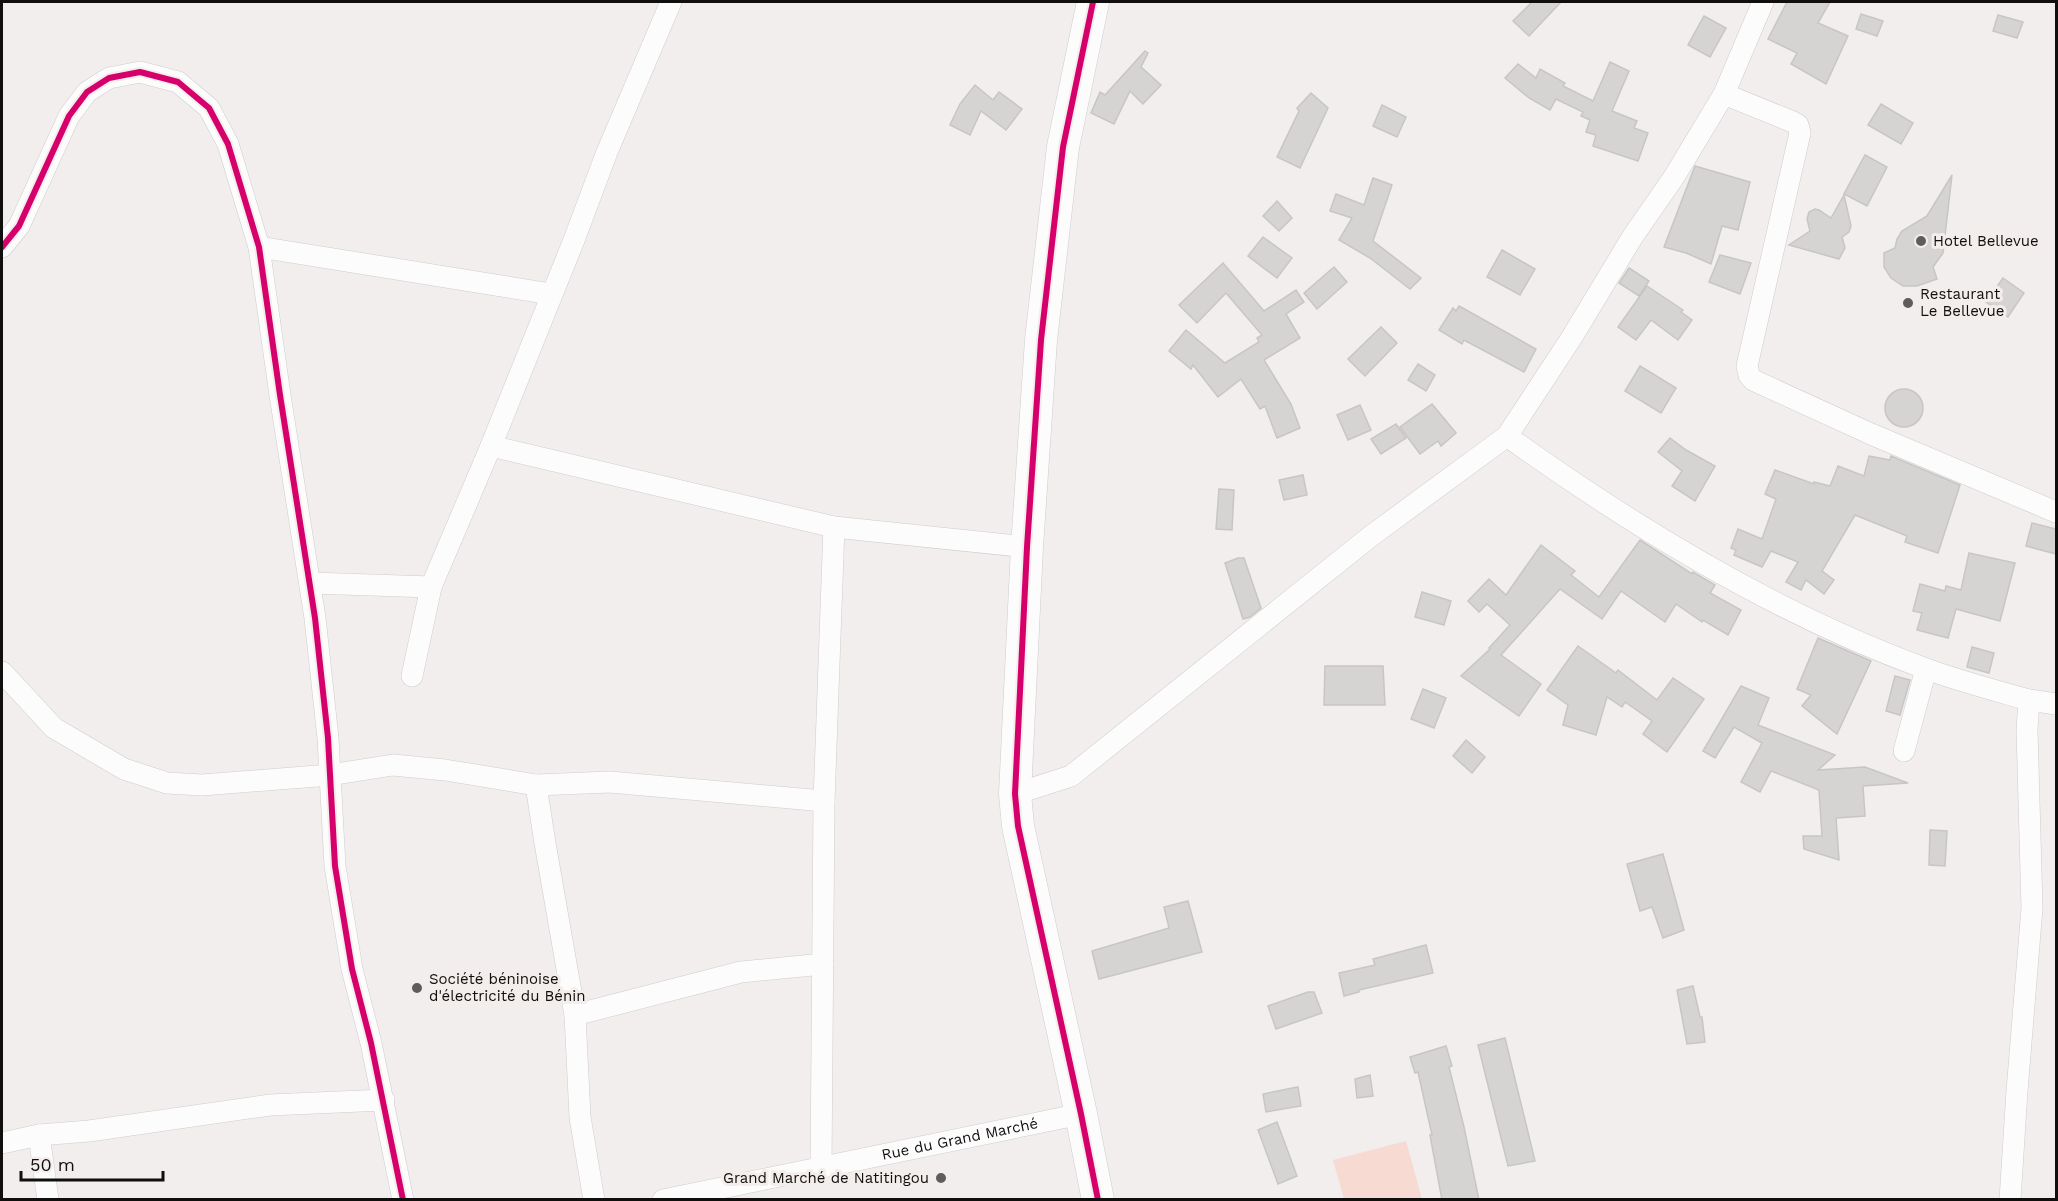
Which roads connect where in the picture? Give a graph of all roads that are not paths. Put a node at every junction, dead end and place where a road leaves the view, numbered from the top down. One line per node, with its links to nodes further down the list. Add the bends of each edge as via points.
1 (671, 2): 8 (street)
2 (1092, 2): 13 (street, via 1058,184 1041,340)
3 (1762, 2): 4 (street)
4 (1724, 94): 9 (street); 11 (street, via 1793,122 1800,133 1747,366 1749,375 1871,434)
5 (10, 223): 6 (street); 7 (street, via 69,116 87,92 109,78 140,72 178,82 209,108 228,144)
6 (2, 247)
7 (259, 248): 8 (street); 14 (street)
8 (551, 294): 10 (street)
9 (1507, 436): 16 (street, via 1594,496 1737,583); 24 (street, via 1371,536 1071,776)
10 (492, 446): 12 (street); 15 (street)
11 (2056, 512)
12 (834, 527): 13 (street); 25 (street)
13 (1027, 547): 24 (street)
14 (310, 583): 15 (street); 22 (street)
15 (431, 587): 18 (street)
16 (1926, 669): 19 (street); 21 (street)
17 (2, 672): 22 (street, via 54,728 124,769 167,783 202,785)
18 (412, 676)
19 (2029, 699): 20 (street); 38 (street, via 2032,908)
20 (2056, 704)
21 (1904, 751)
22 (330, 775): 23 (street, via 393,765); 28 (street, via 335,866 351,969)
23 (536, 785): 25 (street, via 609,782); 27 (street)
24 (1015, 794): 29 (street, via 1018,826)
25 (824, 801): 26 (street)
26 (823, 964): 27 (street, via 741,972); 32 (street)
27 (575, 1015): 35 (street, via 580,1116)
28 (384, 1100): 30 (street, via 270,1105); 34 (street)
29 (1081, 1114): 32 (street, Rue du Grand Marché); 37 (street)
30 (39, 1135): 31 (street); 33 (street)
31 (2, 1143)
32 (821, 1168): 36 (street, Rue du Grand Marché)
33 (48, 1200)
34 (403, 1200)
35 (594, 1200)
36 (663, 1200)
37 (1098, 1200)
38 (2010, 1200)

